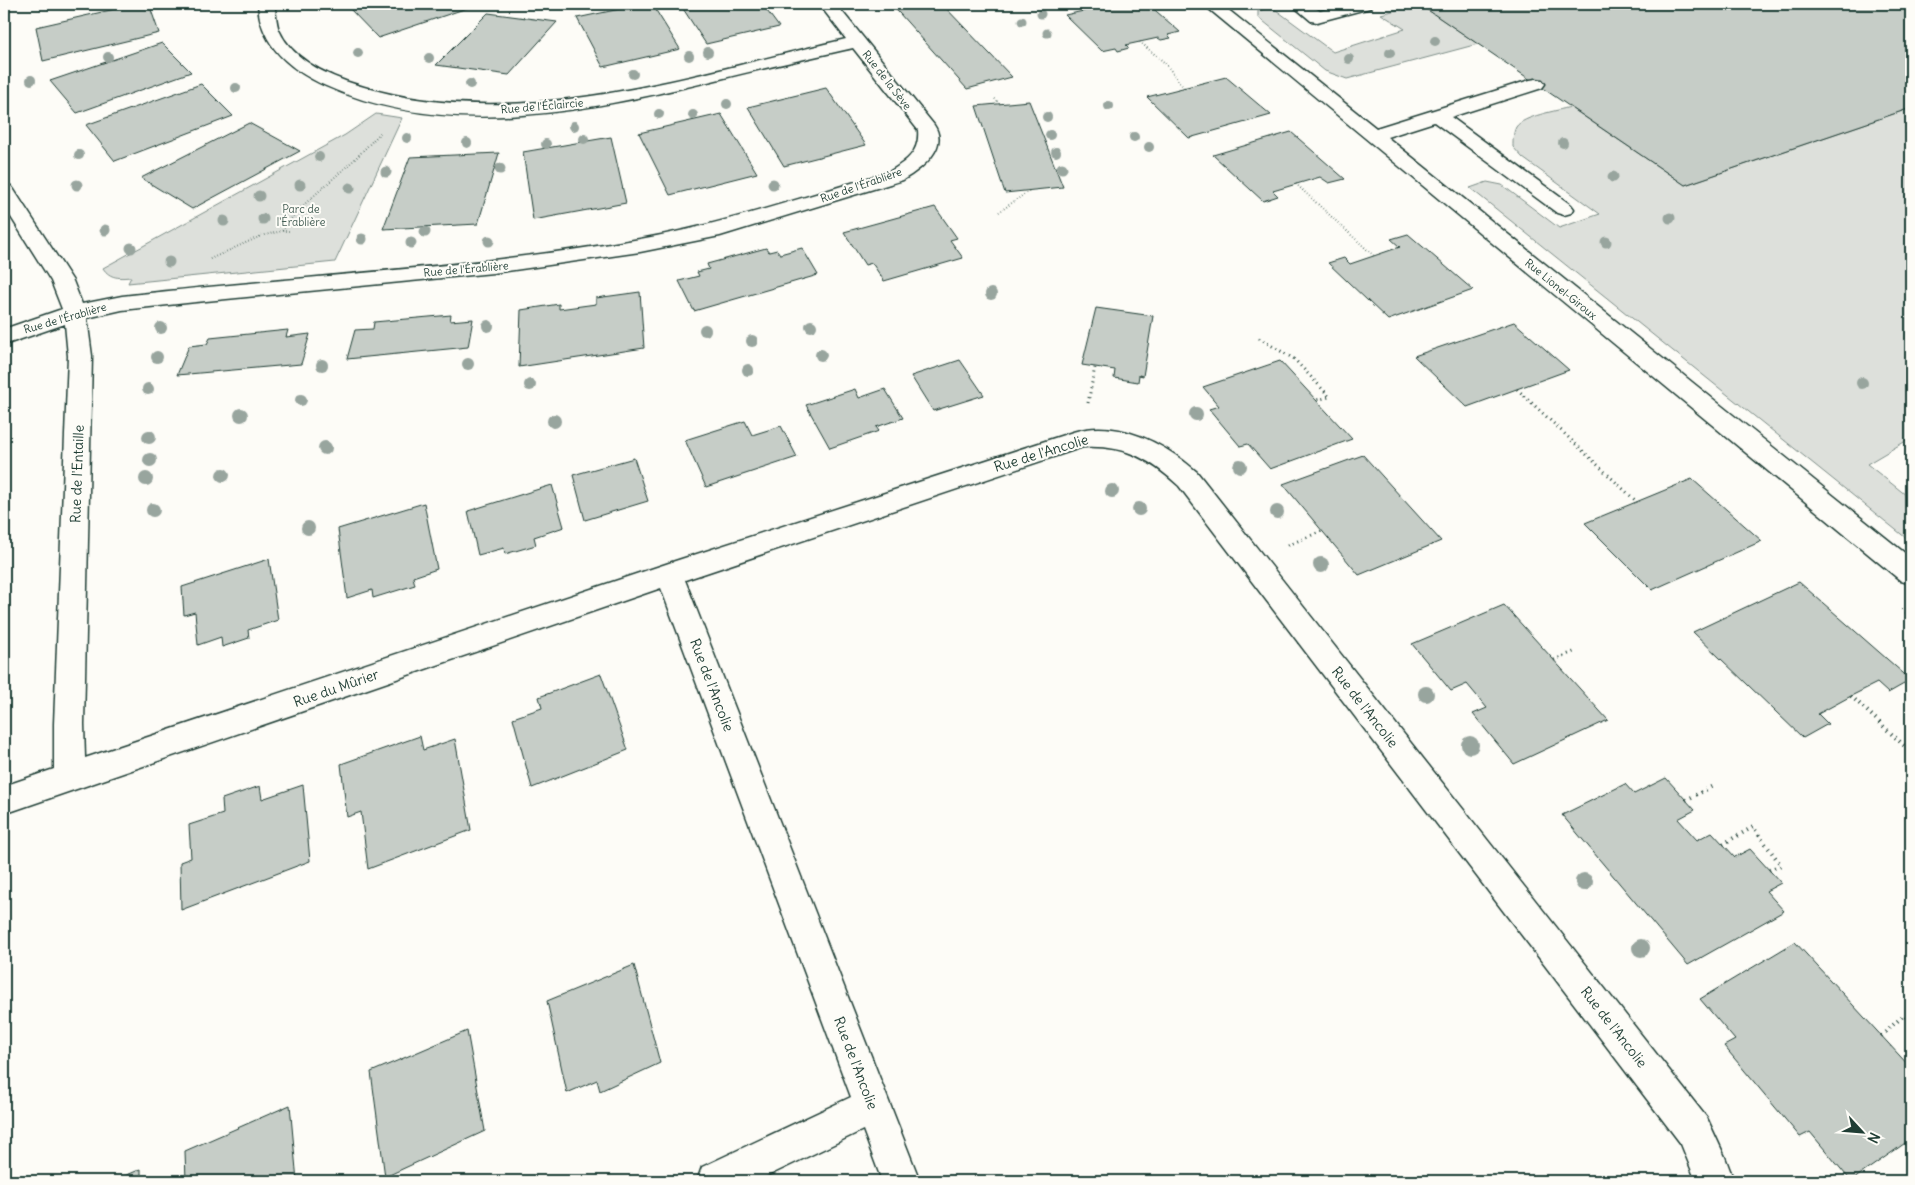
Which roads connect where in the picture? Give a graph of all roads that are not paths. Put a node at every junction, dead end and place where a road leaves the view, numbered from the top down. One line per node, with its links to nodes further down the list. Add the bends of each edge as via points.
1 (266, 4): 6 (street, Rue de l'Éclaircie, via 270,28 276,39 294,60 318,75 383,100 466,110 553,107 616,98)
2 (827, 4): 6 (street, Rue de la Sève)
3 (1211, 4): 9 (street, Rue Lionel-Giroux)
4 (1299, 4): 5 (street, via 1317,16)
5 (1364, 4)
6 (857, 42): 10 (street, Rue de la Sève, via 926,129 929,138 927,150)
7 (1536, 84): 8 (street)
8 (1437, 115): 9 (street); 12 (street)
9 (1373, 135): 15 (street, Rue Lionel-Giroux)
10 (920, 161): 13 (street, Rue de l'Érablière, via 896,176 683,238 554,260 158,298)
11 (4, 190): 13 (street, Rue de l'Entaille, via 62,281)
12 (1564, 209)
13 (75, 313): 14 (street, Rue de l'Érablière); 17 (street, Rue de l'Entaille, via 80,356)
14 (4, 337)
15 (1911, 573)
16 (669, 574): 17 (street, Rue du Mûrier); 19 (street, Rue de l'Ancolie); 22 (street, Rue de l'Ancolie, via 1082,438 1114,438 1155,452 1188,479 1694,1131)
17 (70, 778): 18 (street, Rue du Mûrier)
18 (4, 800)
19 (872, 1106): 20 (street); 21 (street, Rue de l'Ancolie)
20 (716, 1181)
21 (901, 1181)
22 (1715, 1181)

